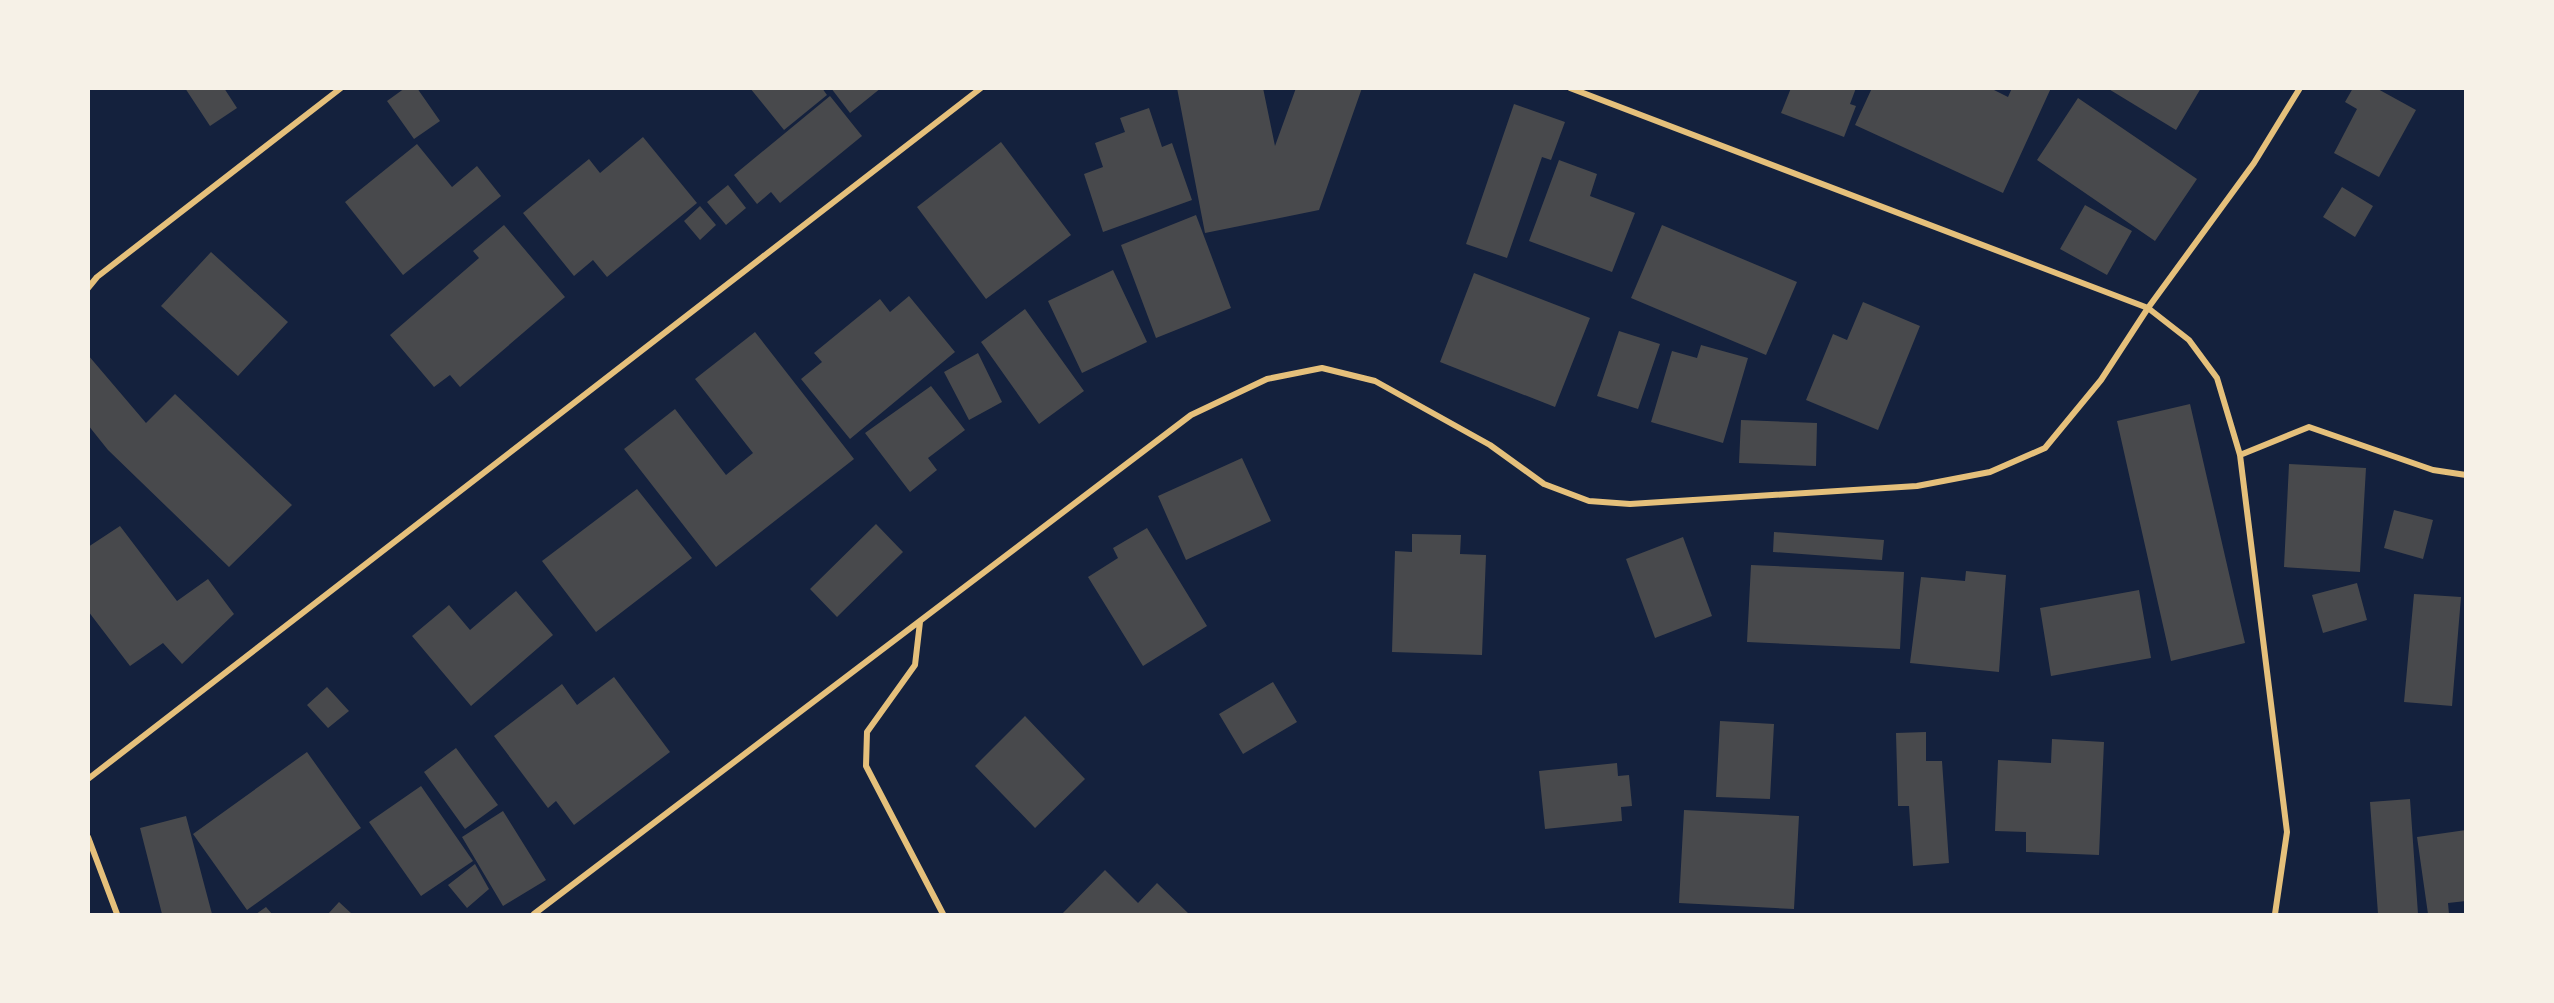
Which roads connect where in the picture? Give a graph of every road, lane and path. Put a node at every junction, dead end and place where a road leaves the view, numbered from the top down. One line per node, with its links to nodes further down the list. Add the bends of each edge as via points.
1 (341, 88): 5 (street, via 97,277)
2 (981, 88): 10 (street)
3 (1570, 88): 6 (street)
4 (2300, 88): 6 (street, via 2254,163)
5 (88, 288)
6 (2148, 308): 7 (street, via 2190,340 2217,378); 9 (street, via 2101,380 2045,448 1990,472 1917,486 1630,504 1589,501 1544,484 1490,445 1375,381 1322,368 1267,379 1191,416)
7 (2240, 455): 8 (street, via 2309,426 2433,470); 15 (street, via 2287,832)
8 (2466, 475)
9 (920, 622): 13 (street); 14 (street, via 915,665 867,732 866,766)
10 (88, 779)
11 (88, 837): 12 (street)
12 (117, 915)
13 (534, 915)
14 (943, 915)
15 (2275, 915)

